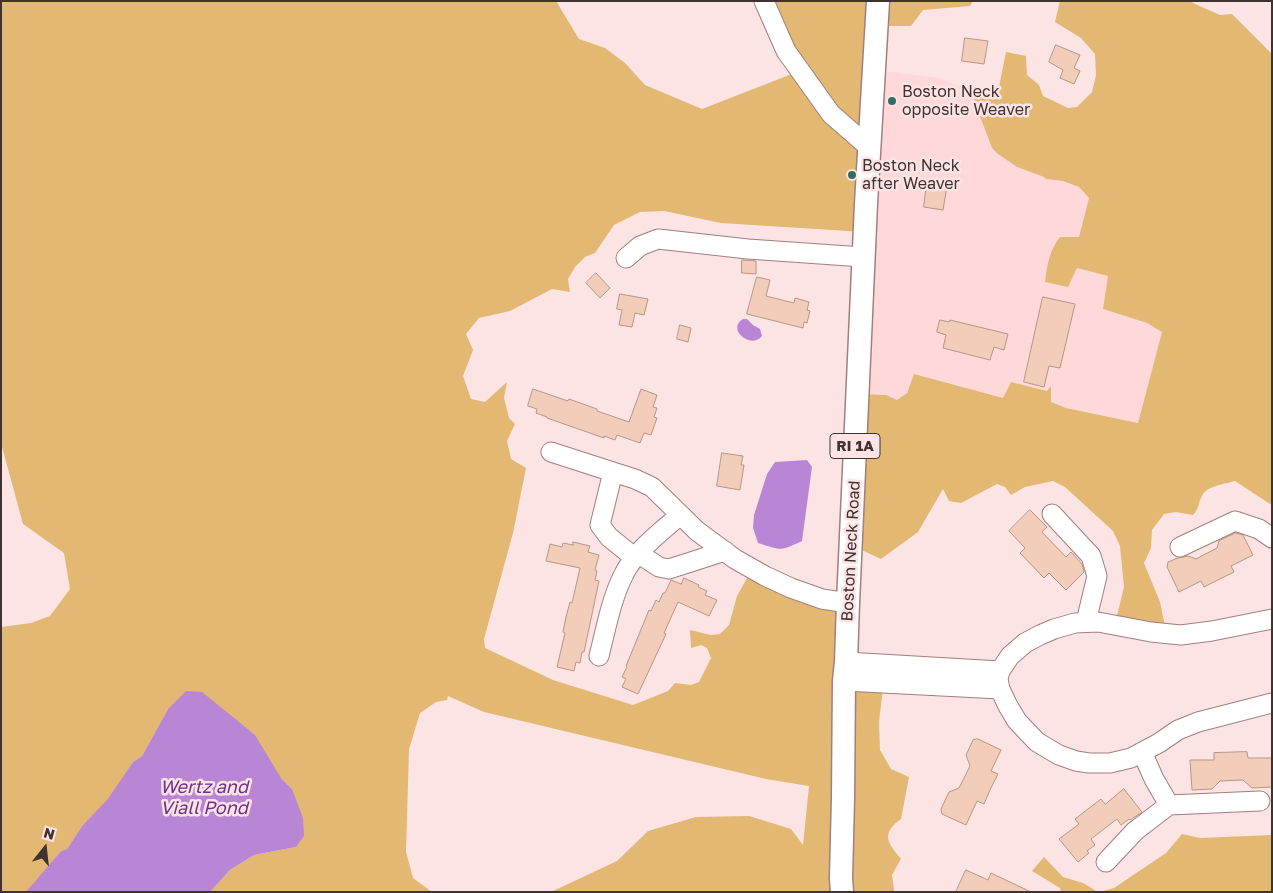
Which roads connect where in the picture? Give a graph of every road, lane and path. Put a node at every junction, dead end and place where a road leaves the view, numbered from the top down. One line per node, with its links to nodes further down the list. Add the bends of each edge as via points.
1 (764, 1): 3 (street, via 786,51 830,114)
2 (878, 1): 3 (main road, Boston Neck Road / RI 1A)
3 (870, 148): 4 (main road, Boston Neck Road / RI 1A)
4 (864, 256): 5 (street, via 748,249 658,239 640,246); 14 (main road, Boston Neck Road / RI 1A)
5 (626, 258)
6 (551, 452): 7 (street)
7 (613, 472): 9 (street, via 652,487); 13 (street, via 600,525 609,537)
8 (1052, 514): 16 (street, via 1091,556 1097,576)
9 (680, 515): 12 (street); 13 (street)
10 (1272, 538): 11 (street, via 1259,529 1235,521)
11 (1180, 547)
12 (725, 552): 13 (street, via 669,570); 14 (street, via 791,588 822,599)
13 (637, 556): 17 (street, via 624,573 616,593)
14 (848, 603): 18 (main road, Boston Neck Road / RI 1A)
15 (1272, 618): 16 (street, via 1181,635)
16 (1086, 622): 19 (street, via 1054,628 1025,643 1010,656)
17 (599, 656)
18 (845, 671): 19 (street); 25 (main road, Boston Neck Road / RI 1A)
19 (1000, 680): 21 (street, via 1008,706 1017,720 1037,742 1059,755 1076,762 1110,763)
20 (1272, 703): 21 (street, via 1198,722)
21 (1142, 752): 23 (street)
22 (1260, 802): 23 (street)
23 (1169, 805): 24 (street, via 1135,831)
24 (1106, 862)
25 (842, 892)

